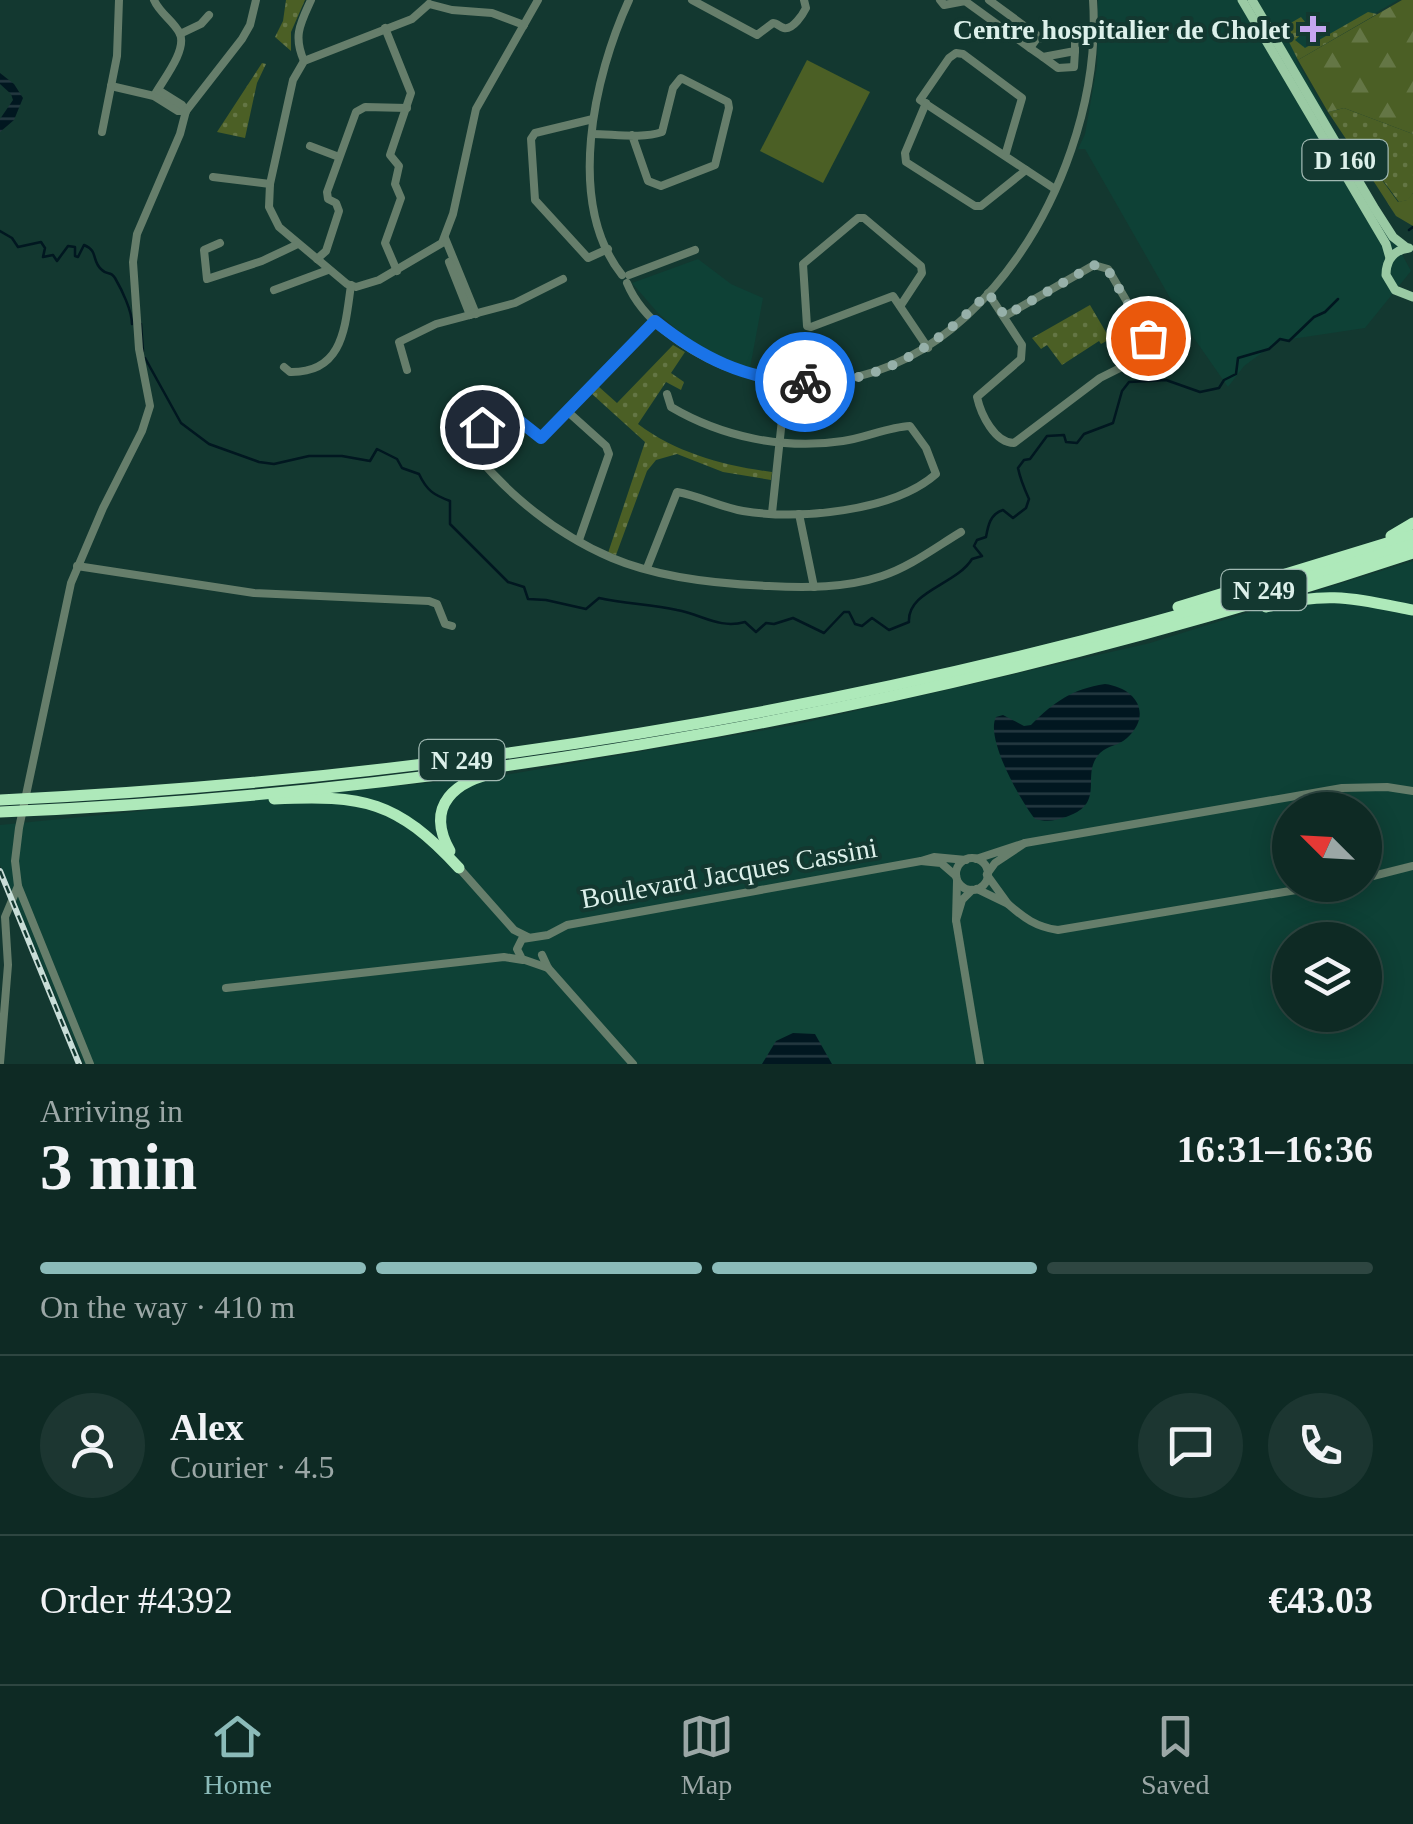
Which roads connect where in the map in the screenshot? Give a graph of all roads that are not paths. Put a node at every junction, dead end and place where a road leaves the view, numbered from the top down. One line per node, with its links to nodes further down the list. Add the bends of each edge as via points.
1 (119, 0): 24 (street)
2 (154, 0): 18 (street)
3 (256, 0): 28 (street, via 242,38)
4 (311, 0): 23 (street, via 296,30)
5 (538, 0): 16 (street)
6 (629, 0): 29 (street)
7 (692, 0): 8 (street, via 758,35 773,22 790,27 806,8)
8 (804, 0)
9 (940, 0): 20 (street, via 966,2)
10 (989, 0): 19 (street)
11 (1093, 0): 39 (street, via 1084,107)
12 (1242, 0): 46 (main road, D 160)
13 (1252, 0): 43 (main road, D 160, via 1375,209 1393,237)
14 (428, 2): 16 (street); 17 (street, via 412,18)
15 (209, 15): 18 (street)
16 (524, 25): 40 (street, via 476,109)
17 (386, 28): 23 (street); 27 (street, via 408,79)
18 (180, 34): 25 (street, via 179,52)
19 (1038, 36): 20 (street); 21 (street, via 1074,37)
20 (1030, 48): 22 (street)
21 (1075, 52): 22 (street); 22 (street, via 1074,67 1058,68)
22 (1043, 57)
23 (304, 61): 38 (street, via 293,80)
24 (111, 86): 25 (street); 30 (street)
25 (156, 93): 28 (street)
26 (924, 101): 34 (street); 34 (street, via 949,58 963,54 1022,98); 36 (street, via 906,162 976,206)
27 (407, 108): 35 (street, via 360,108); 49 (street, via 390,156 400,166 395,184 401,198 385,243)
28 (186, 111): 80 (street, via 134,245 147,420)
29 (593, 119): 31 (street); 44 (street, via 535,133 534,196 588,258)
30 (102, 132)
31 (592, 134): 32 (street); 44 (street, via 592,189)
32 (632, 134): 32 (street, via 662,132 681,78 730,108 715,164 660,186 648,181)
33 (310, 146): 35 (street)
34 (1005, 156): 36 (street)
35 (340, 157): 47 (street, via 326,192 340,211)
36 (1026, 170): 39 (street)
37 (213, 177): 38 (street)
38 (270, 184): 42 (street, via 272,217)
39 (1056, 188): 54 (street)
40 (444, 241): 49 (street); 57 (street)
41 (220, 243): 42 (street, via 204,250 207,279)
42 (298, 244): 47 (street)
43 (1410, 248): 46 (main road)
44 (608, 249): 51 (street)
45 (695, 250): 51 (street)
46 (1390, 258): 55 (main road, via 1389,284)
47 (317, 259): 48 (street)
48 (328, 270): 52 (street); 53 (street)
49 (397, 270): 52 (street)
50 (563, 278): 57 (street, via 515,303)
51 (626, 278): 59 (street)
52 (351, 285): 61 (street, via 346,332 335,350 312,370)
53 (274, 290)
54 (988, 293): 58 (street); 60 (street)
55 (1412, 296)
56 (900, 306): 56 (street, via 893,296 807,326 804,264 864,218 921,266); 60 (street)
57 (473, 314): 62 (street, via 399,342)
58 (1005, 316): 58 (street, via 1022,345 1021,359 977,397 998,438 1008,444 1149,345 1100,265)
59 (655, 321): 63 (street, via 715,362); 65 (street)
60 (928, 348): 63 (street, via 854,378)
61 (284, 367)
62 (407, 370)
63 (786, 382): 69 (street)
64 (668, 394): 69 (street, via 671,408 686,416)
65 (567, 411): 68 (street); 76 (street, via 609,454)
66 (448, 414): 67 (street)
67 (461, 436): 68 (street, via 512,415); 76 (street, via 516,495)
68 (541, 438): 70 (street)
69 (780, 442): 71 (street); 72 (street, via 840,442 910,426 936,468 932,478 885,499)
70 (551, 449)
71 (772, 513): 72 (street); 81 (street, via 677,492)
72 (799, 514): 82 (street)
73 (1413, 523): 79 (highway, N 249)
74 (961, 532): 82 (street, via 882,576)
75 (1413, 534): 79 (highway, N 249)
76 (580, 540): 81 (street)
77 (1413, 544): 86 (highway, N 249)
78 (1413, 554): 84 (highway, N 249)
79 (1345, 556): 86 (highway, N 249, via 1122,624)
80 (77, 566): 85 (street, via 254,593 434,602); 100 (street, via 19,828)
81 (647, 568): 82 (street, via 725,583)
82 (814, 587)
83 (1413, 610): 84 (highway, N 249, via 1316,596)
84 (1203, 618): 87 (highway, N 249, via 902,692)
85 (452, 626)
86 (1115, 632): 90 (highway, N 249, via 821,700 533,750 276,782)
87 (552, 758): 89 (highway, N 249); 96 (highway, N 249, via 454,789 440,821)
88 (1413, 791): 92 (street, Boulevard Jacques Cassini, via 1342,788)
89 (221, 798): 91 (highway, N 249); 96 (highway, N 249, via 369,803 415,825)
90 (0, 800)
91 (0, 812)
92 (1025, 843): 93 (street, Boulevard Jacques Cassini); 98 (street)
93 (971, 859): 94 (street, Boulevard Jacques Cassini); 98 (street, via 984,864); 99 (street, via 958,866)
94 (921, 861): 99 (street, Boulevard Jacques Cassini, via 941,864); 106 (street, Boulevard Jacques Cassini, via 567,925)
95 (1413, 866): 97 (street)
96 (459, 868): 105 (street)
97 (1382, 874)
98 (987, 875): 101 (street); 103 (street)
99 (956, 878): 101 (street); 104 (street)
100 (18, 886): 114 (street, via 4,918 8,966); 115 (street)
101 (974, 890): 103 (street); 104 (street, via 962,900)
102 (1272, 894): 103 (street, via 1058,930 1028,921)
103 (1008, 904)
104 (956, 920): 117 (street)
105 (514, 930): 107 (street); 108 (street)
106 (548, 935): 107 (street, Boulevard Jacques Cassini); 109 (street, Boulevard Jacques Cassini)
107 (531, 937): 108 (street); 109 (street)
108 (518, 945): 110 (street); 111 (street)
109 (542, 951): 111 (street); 112 (street)
110 (504, 957): 111 (street); 113 (street)
111 (528, 961): 112 (street)
112 (548, 968): 116 (street)
113 (226, 988)
114 (0, 1063)
115 (90, 1064)
116 (633, 1064)
117 (980, 1064)

